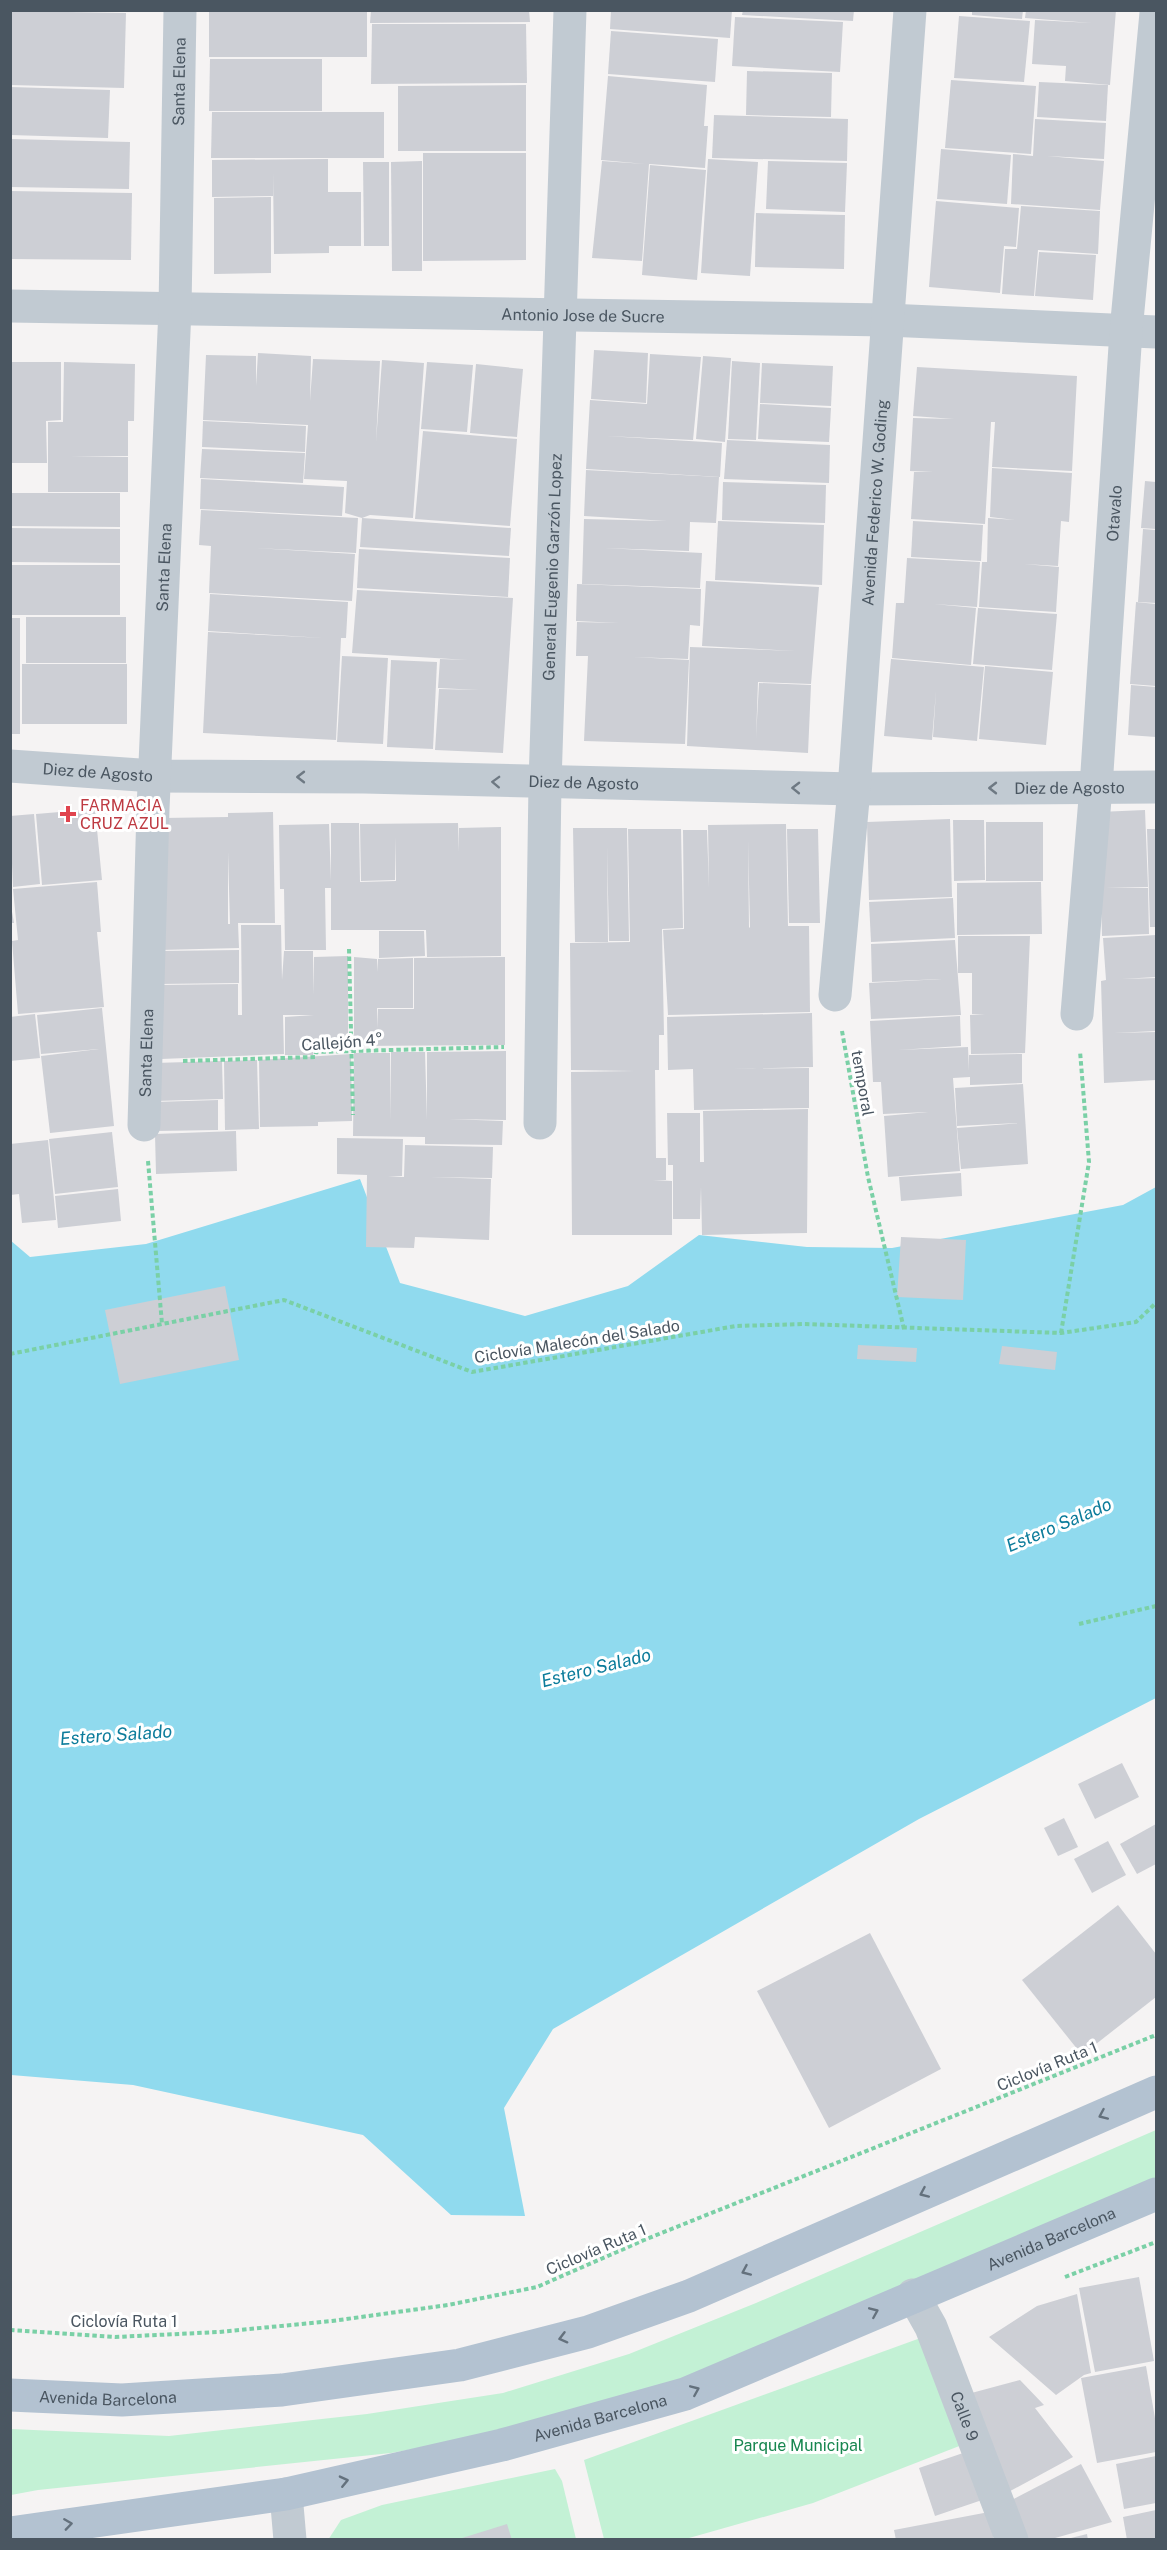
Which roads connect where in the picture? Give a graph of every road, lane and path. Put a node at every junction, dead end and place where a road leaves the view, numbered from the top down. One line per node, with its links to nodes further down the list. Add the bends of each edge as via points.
1 (180, 10): 6 (street, Santa Elena)
2 (570, 10): 7 (street, General Eugenio Garzón Lopez)
3 (910, 10): 8 (street, Avenida Federico W. Goding)
4 (1156, 14): 9 (street, Otavalo)
5 (10, 306): 6 (street, Antonio Jose de Sucre)
6 (175, 309): 7 (street, Antonio Jose de Sucre); 11 (street, Santa Elena)
7 (561, 316): 8 (street, Antonio Jose de Sucre); 12 (street, General Eugenio Garzón Lopez)
8 (887, 320): 9 (street, Antonio Jose de Sucre); 15 (street, Avenida Federico W. Goding)
9 (1141, 332): 14 (street, Otavalo)
10 (10, 766): 11 (street, Diez de Agosto)
11 (154, 776): 12 (street, Diez de Agosto, one-way to 11); 21 (street, Santa Elena)
12 (544, 783): 15 (street, Diez de Agosto, one-way to 12); 19 (street, General Eugenio Garzón Lopez)
13 (1156, 786): 14 (street, Diez de Agosto)
14 (1096, 787): 15 (street, Diez de Agosto, one-way to 15); 18 (street, Otavalo)
15 (854, 789): 17 (street, Avenida Federico W. Goding)
16 (349, 949): 20 (path)
17 (835, 995): 28 (path, temporal, via 868,1177)
18 (1077, 1014): 29 (path, via 1089,1162)
19 (540, 1046): 20 (path, Callejón 4°); 23 (street, General Eugenio Garzón Lopez)
20 (351, 1052): 21 (path, Callejón 4°, via 316,1052 315,1057); 22 (path)
21 (145, 1062): 24 (street, Santa Elena)
22 (353, 1115)
23 (540, 1123)
24 (144, 1125)
25 (148, 1162): 27 (path)
26 (1156, 1303): 29 (path, Ciclovía Malecón del Salado, via 1136,1322)
27 (162, 1324): 28 (path, Ciclovía Malecón del Salado, via 284,1300 472,1372 736,1326 804,1324); 30 (path, Ciclovía Malecón del Salado)
28 (904, 1329): 29 (path, Ciclovía Malecón del Salado)
29 (1061, 1333)
30 (10, 1354)
31 (1156, 1606): 32 (path)
32 (1079, 1624)
33 (1156, 2035): 37 (path, Ciclovía Ruta 1, via 537,2287 448,2305 219,2332 115,2337)
34 (1156, 2092): 38 (main road, Avenida Barcelona, one-way to 38, via 689,2296 577,2334 460,2365 282,2390 122,2400)
35 (1154, 2202): 36 (main road, Avenida Barcelona)
36 (914, 2295): 39 (main road, Avenida Barcelona, one-way to 36, via 502,2445 685,2394); 42 (street, Calle 9, via 932,2327)
37 (10, 2330)
38 (10, 2395)
39 (286, 2494): 40 (main road, Avenida Barcelona, one-way to 39); 41 (street)
40 (10, 2533)
41 (290, 2540)
42 (1012, 2540)

